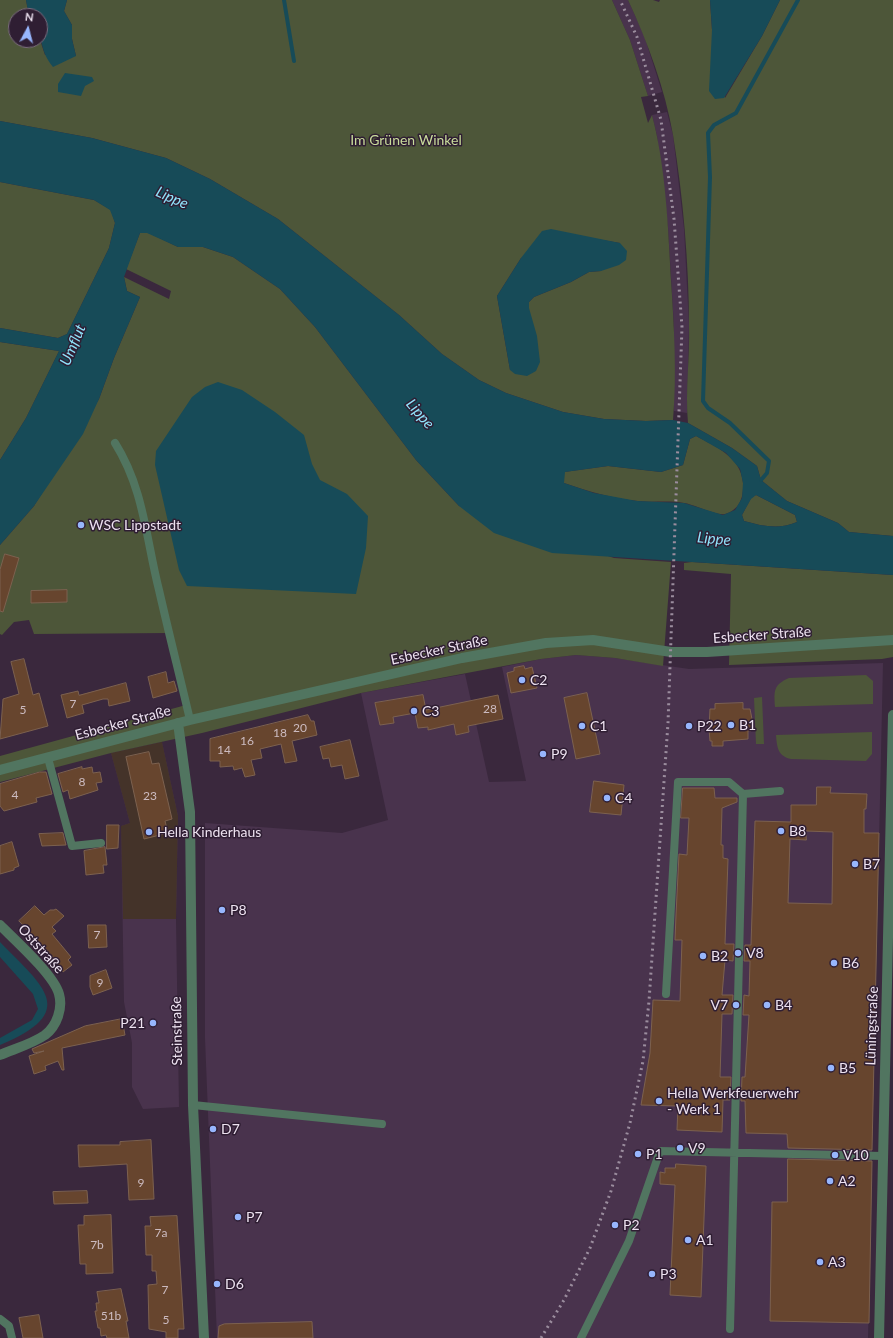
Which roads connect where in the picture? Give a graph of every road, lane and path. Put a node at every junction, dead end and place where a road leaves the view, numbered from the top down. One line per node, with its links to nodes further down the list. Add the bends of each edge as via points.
1 (115, 443): 4 (lane, via 138,490)
2 (893, 640): 4 (street, Esbecker Straße, via 707,652 671,652 593,640 546,642 462,658)
3 (893, 716): 17 (street, Lüningstraße)
4 (190, 720): 5 (street, Esbecker Straße)
5 (178, 723): 6 (street, Esbecker Straße); 14 (street, Steinstraße, via 190,812)
6 (48, 758): 7 (street, Esbecker Straße); 10 (lane, via 72,846)
7 (0, 770)
8 (780, 791): 9 (lane)
9 (743, 794): 12 (lane, via 730,782 678,782); 16 (lane)
10 (101, 843)
11 (0, 925): 13 (street, Oststraße, via 51,979 59,994 60,1008 52,1027 44,1035)
12 (666, 994)
13 (0, 1055)
14 (193, 1105): 15 (lane); 21 (street, Steinstraße)
15 (382, 1124)
16 (734, 1153): 17 (lane); 19 (lane); 22 (lane, via 660,1151 629,1241)
17 (883, 1156): 23 (street, Lüningstraße)
18 (0, 1319): 20 (lane, via 9,1326)
19 (730, 1329)
20 (12, 1338)
21 (204, 1338)
22 (581, 1338)
23 (879, 1338)

